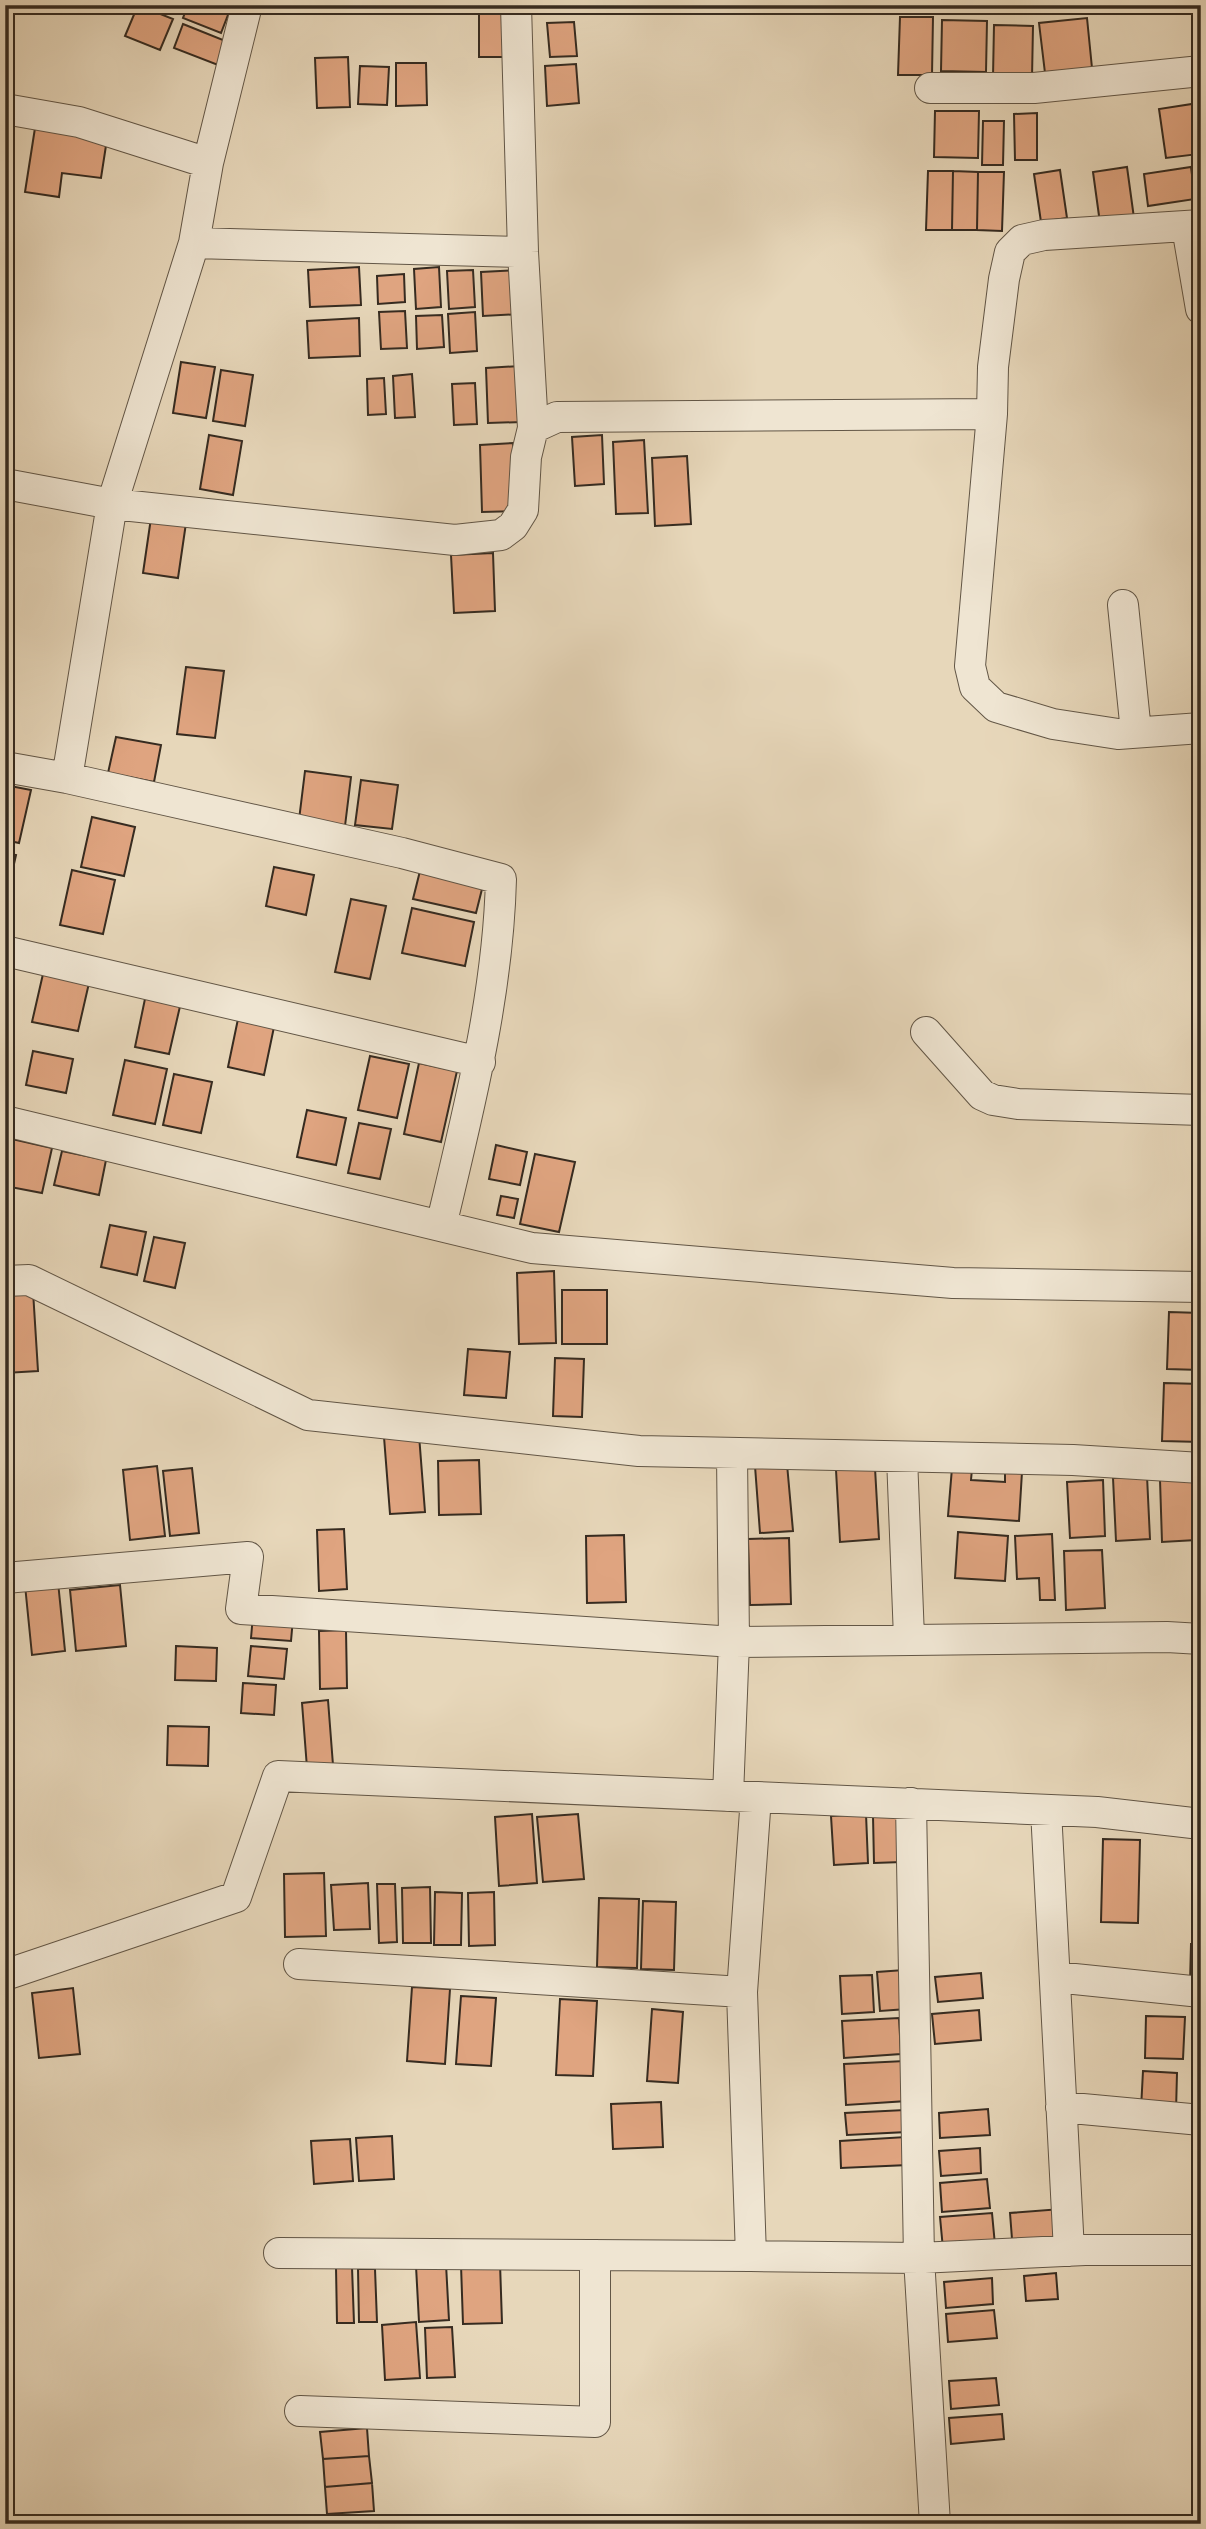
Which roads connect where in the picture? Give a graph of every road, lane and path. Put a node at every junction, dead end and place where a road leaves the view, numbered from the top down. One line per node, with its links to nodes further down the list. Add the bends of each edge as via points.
1 (247, 5): 6 (street)
2 (516, 5): 9 (street)
3 (1201, 71): 4 (street, via 1034,88)
4 (930, 88)
5 (5, 109): 6 (street, via 79,122)
6 (208, 163): 8 (street)
7 (1194, 226): 10 (street); 11 (street, via 1044,234 1022,240 1010,252 1004,279)
8 (194, 243): 9 (street); 14 (street)
9 (523, 252): 12 (street)
10 (1201, 309)
11 (992, 414): 12 (street, via 557,417); 17 (street, via 970,666 975,687 996,707 1053,724 1118,734)
12 (533, 428): 14 (street, via 523,510 500,535 455,540)
13 (5, 484): 14 (street)
14 (112, 504): 19 (street)
15 (1123, 605): 17 (street)
16 (1201, 728): 17 (street)
17 (1136, 732)
18 (5, 767): 19 (street)
19 (67, 778): 22 (street, via 501,879)
20 (5, 951): 22 (street)
21 (926, 1032): 23 (street, via 982,1095 993,1100)
22 (480, 1062): 25 (street)
23 (1201, 1110)
24 (5, 1121): 25 (street)
25 (441, 1226): 27 (street, via 532,1248 953,1283)
26 (5, 1281): 28 (street, via 29,1280 308,1415 639,1451)
27 (1201, 1287)
28 (732, 1454): 29 (street); 34 (street)
29 (902, 1457): 30 (street); 32 (street)
30 (1201, 1468)
31 (5, 1578): 34 (street, via 248,1557 241,1609)
32 (909, 1639): 33 (street); 34 (street)
33 (1201, 1639)
34 (734, 1642): 35 (street)
35 (742, 1796): 36 (street); 40 (street, via 278,1776 236,1897); 42 (street)
36 (911, 1803): 37 (street); 51 (street)
37 (1046, 1810): 38 (street); 41 (street)
38 (1201, 1824)
39 (299, 1964): 42 (street)
40 (5, 1975)
41 (1055, 1977): 43 (street); 44 (street)
42 (742, 1992): 50 (street)
43 (1201, 1992)
44 (1061, 2107): 45 (street); 47 (street)
45 (1201, 2120)
46 (1201, 2250): 47 (street)
47 (1069, 2251): 51 (street)
48 (279, 2253): 49 (street)
49 (595, 2255): 50 (street); 52 (street, via 596,2422)
50 (751, 2256): 51 (street)
51 (919, 2258): 53 (street)
52 (300, 2412)
53 (935, 2524)

